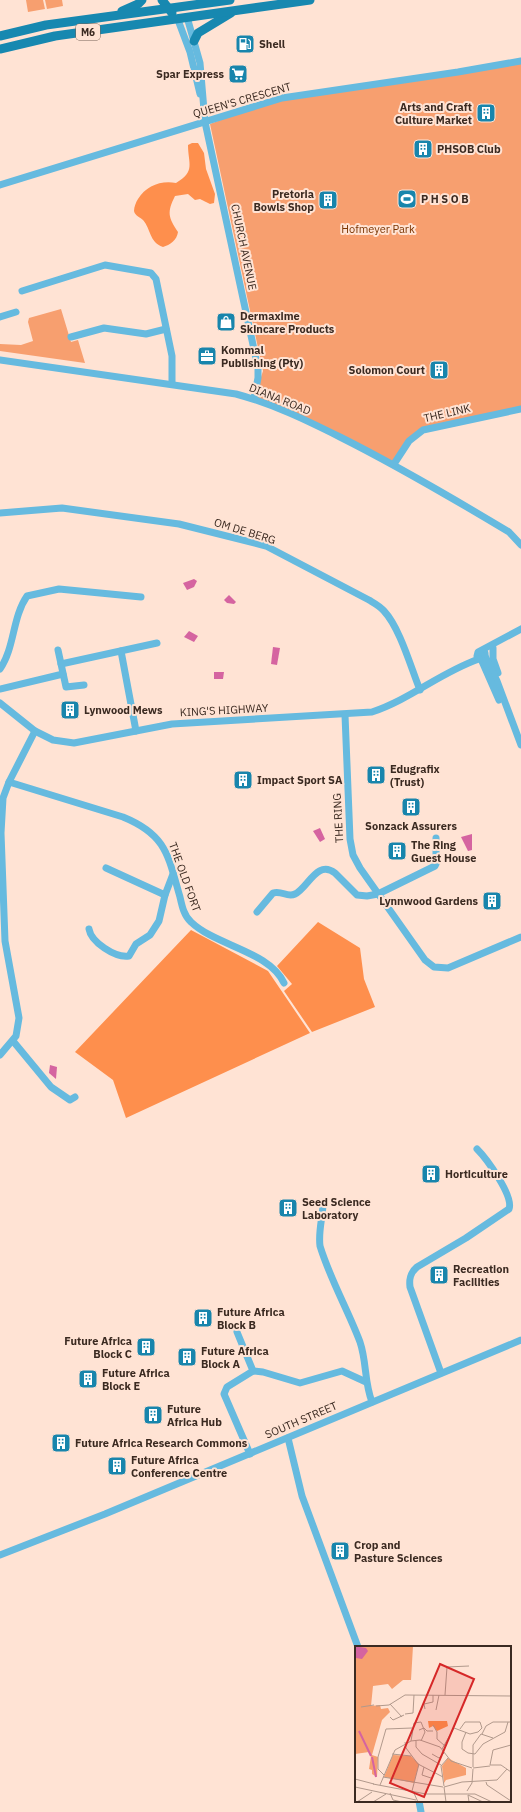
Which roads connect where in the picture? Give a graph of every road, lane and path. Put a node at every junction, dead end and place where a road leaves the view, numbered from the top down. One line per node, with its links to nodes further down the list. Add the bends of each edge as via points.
1 (142, 0): 8 (main road, via 126,9)
2 (162, 0): 6 (main road)
3 (230, 0): 5 (main road, M6)
4 (310, 0): 7 (main road, M6)
5 (207, 1): 6 (main road, M6)
6 (173, 5): 8 (main road, M6); 9 (main road)
7 (234, 11): 9 (main road, M6); 11 (main road, via 198,33)
8 (103, 16): 10 (main road, M6, via 29,28)
9 (182, 18): 11 (street, CHURCH AVENUE); 12 (main road, M6, via 55,36); 14 (street, CHURCH AVENUE)
10 (0, 36)
11 (194, 40): 14 (street, CHURCH AVENUE, via 201,70)
12 (0, 49)
13 (521, 61): 15 (street, QUEEN'S CRESCENT, via 287,97)
14 (202, 100): 15 (street, CHURCH AVENUE)
15 (205, 122): 16 (street, QUEEN'S CRESCENT); 24 (street, CHURCH AVENUE, via 257,359 258,378)
16 (0, 185)
17 (22, 291): 20 (street, via 105,265 149,272 156,279)
18 (16, 312): 19 (street)
19 (0, 317)
20 (166, 329): 21 (street, via 146,334 104,328); 23 (street, via 172,356)
21 (71, 337)
22 (0, 360): 23 (street, DIANA ROAD)
23 (172, 384): 24 (street, DIANA ROAD)
24 (254, 398): 26 (street, DIANA ROAD)
25 (521, 409): 26 (street, THE LINK, via 423,430 409,441)
26 (394, 464): 28 (street, DIANA ROAD, via 509,532)
27 (0, 513): 42 (street, OM DE BERG, via 62,508 91,511 179,524 266,546 384,610 392,622)
28 (521, 545)
29 (141, 597): 38 (street, via 60,589 27,596 6,660)
30 (521, 629): 31 (street, KING'S HIGHWAY)
31 (507, 637): 33 (street, KING'S HIGHWAY); 36 (street, KING'S HIGHWAY)
32 (157, 643): 35 (street)
33 (493, 648): 36 (street, KING'S HIGHWAY); 43 (street, via 493,661 501,679)
34 (58, 650): 37 (street)
35 (122, 651): 37 (street); 47 (street)
36 (482, 656): 42 (street, KING'S HIGHWAY); 43 (street)
37 (61, 664): 39 (street)
38 (0, 669)
39 (63, 674): 40 (street, via 67,688); 41 (street)
40 (84, 685)
41 (0, 689)
42 (420, 690): 45 (street, KING'S HIGHWAY, via 372,712)
43 (498, 692): 48 (street)
44 (0, 703): 46 (street, KING'S HIGHWAY)
45 (345, 714): 47 (street, KING'S HIGHWAY, via 172,724); 53 (street, THE RING, via 351,848 360,868)
46 (35, 731): 47 (street, KING'S HIGHWAY, via 53,740 74,743); 49 (street)
47 (136, 731)
48 (521, 745)
49 (9, 782): 52 (street, THE OLD FORT, via 139,824 162,846); 59 (street, via 3,798 1,834 5,941 19,1011 19,1026)
50 (436, 838): 53 (street, via 435,866)
51 (106, 868): 54 (street)
52 (173, 874): 54 (street); 58 (street, THE OLD FORT, via 183,908 191,923 276,970)
53 (378, 894): 55 (street, via 359,896 330,869 320,870 296,894 274,893); 57 (street, THE RING, via 425,960 434,967 445,969 456,966)
54 (165, 895): 56 (street, via 161,915 154,931 136,944 128,956 110,951 96,942)
55 (258, 912)
56 (89, 929)
57 (521, 938)
58 (284, 983)
59 (13, 1041): 60 (street); 61 (street, via 51,1087 70,1100)
60 (0, 1055)
61 (75, 1098)
62 (477, 1148): 67 (street, via 494,1169 510,1202 510,1209 416,1267 409,1279)
63 (323, 1203): 68 (street, via 320,1246 360,1343)
64 (238, 1332): 66 (street)
65 (521, 1340): 67 (street, SOUTH STREET)
66 (254, 1371): 68 (street, via 300,1383 346,1371); 71 (street, via 227,1387 224,1392)
67 (441, 1373): 69 (street, SOUTH STREET)
68 (366, 1382): 69 (street)
69 (372, 1402): 70 (street, SOUTH STREET)
70 (288, 1438): 71 (street, SOUTH STREET); 73 (street, via 302,1496)
71 (250, 1454): 72 (street, SOUTH STREET, via 112,1512)
72 (0, 1555)
73 (358, 1646)
74 (419, 1802): 75 (street)
75 (422, 1812)

